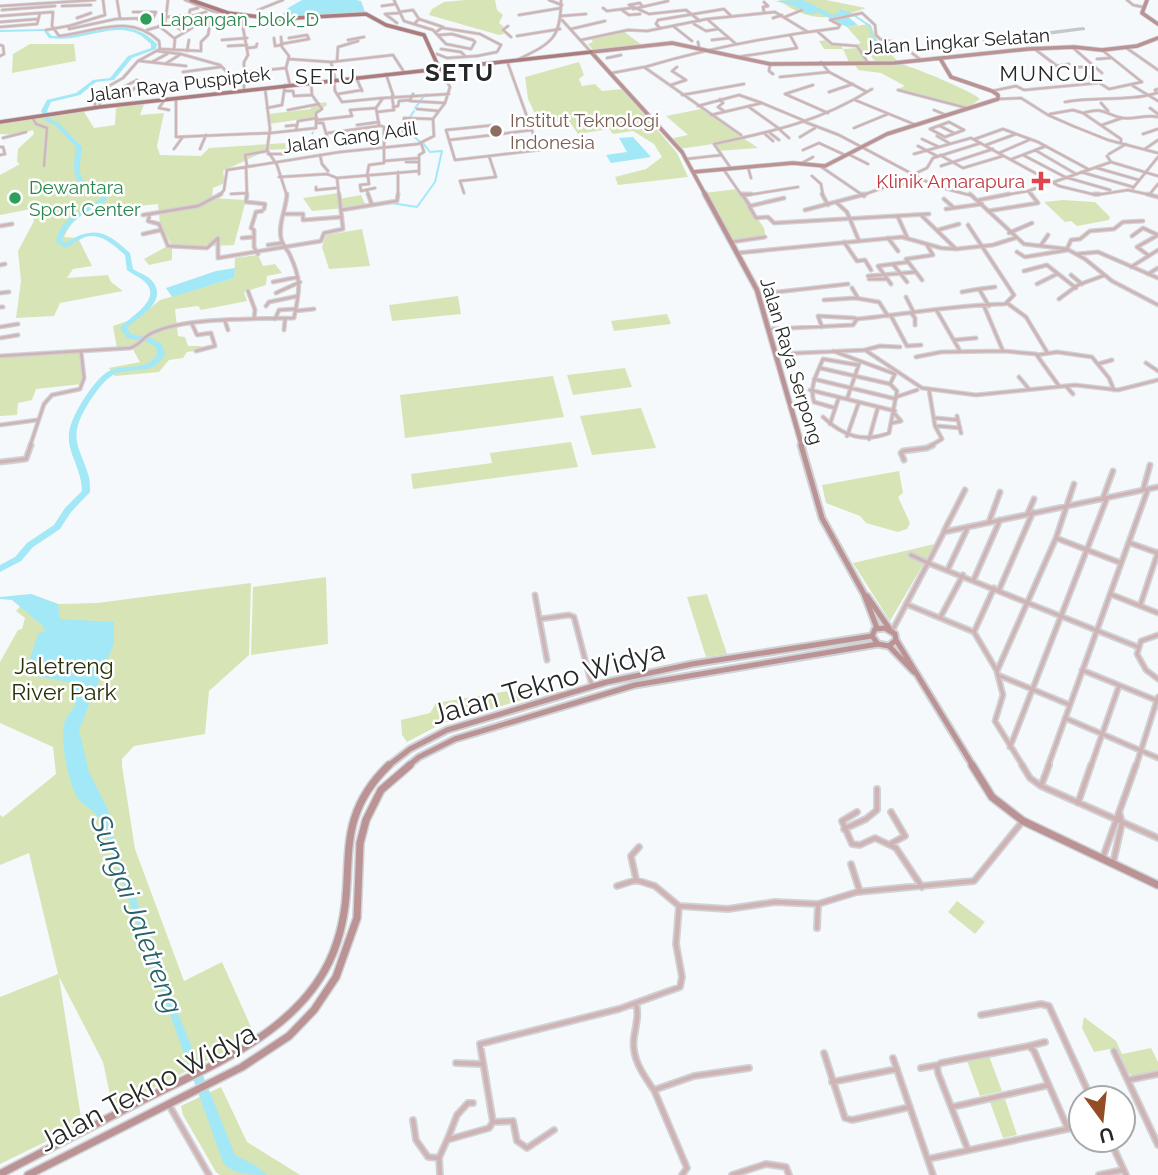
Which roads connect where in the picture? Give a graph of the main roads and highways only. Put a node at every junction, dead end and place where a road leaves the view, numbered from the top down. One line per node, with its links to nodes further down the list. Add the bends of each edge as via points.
1 (191, 0): 7 (main road, via 228,13 277,19 366,14 424,35)
2 (1146, 0): 3 (main road, via 1142,13)
3 (1158, 24)
4 (1158, 38): 6 (main road, Jalan Lingkar Selatan, via 1102,50 1024,49)
5 (591, 51): 6 (main road, Jalan Lingkar Selatan, via 661,44 699,45 770,64); 7 (main road, Jalan Raya Puspiptek); 9 (main road, Jalan Raya Serpong, via 670,137)
6 (941, 60): 9 (main road, via 954,79 992,91 997,99 918,124 820,166 802,163)
7 (439, 68): 8 (main road, Jalan Raya Puspiptek)
8 (0, 122)
9 (693, 172): 10 (main road, Jalan Raya Serpong, via 759,294 822,518)
10 (864, 594): 11 (main road, Jalan Raya Serpong); 12 (main road, Jalan Raya Serpong)
11 (877, 628): 12 (main road); 13 (main road)
12 (891, 630): 14 (main road)
13 (872, 636): 15 (main road); 18 (main road, Jalan Tekno Widya, via 646,673)
14 (896, 640): 16 (main road); 17 (main road)
15 (878, 644): 16 (main road); 19 (main road, Jalan Tekno Widya, via 649,682)
16 (889, 646): 17 (main road)
17 (916, 674): 20 (main road, via 985,787 1002,805 1023,821)
18 (502, 713): 19 (main road); 21 (main road, Jalan Tekno Widya, via 417,744 373,781 348,836 344,919 325,971 284,1022 216,1064)
19 (505, 723): 22 (main road, Jalan Tekno Widya, via 430,750 381,790 360,844 357,918 336,976 314,1010 289,1036 218,1080)
20 (1158, 886)
21 (0, 1174)
22 (28, 1175)

